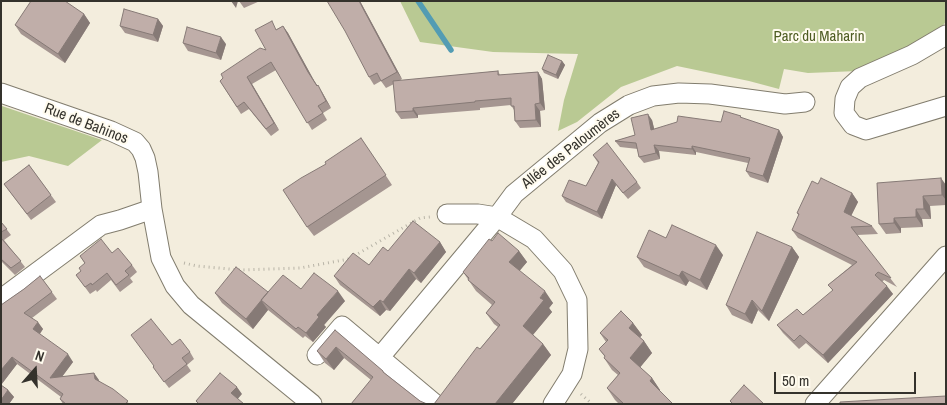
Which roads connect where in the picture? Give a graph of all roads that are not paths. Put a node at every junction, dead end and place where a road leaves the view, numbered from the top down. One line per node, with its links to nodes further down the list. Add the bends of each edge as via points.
1 (946, 35): 4 (street, via 912,55 860,78 844,99 844,113 853,124 866,130)
2 (1, 93): 5 (street, Rue de Bahinos, via 134,142 145,158)
3 (805, 102): 7 (street, Allée des Paloumères, via 786,104 679,92 653,96 628,105 600,123 514,194)
4 (946, 106)
5 (152, 209): 9 (street, via 101,225); 12 (street, Rue de Bahinos, via 161,258 175,286 191,305)
6 (446, 214): 7 (street)
7 (497, 217): 11 (street, Allée des Paloumères); 14 (street, via 534,238 563,271 578,300 578,349 572,374)
8 (946, 256): 15 (street)
9 (1, 299)
10 (317, 355): 11 (street, via 342,326)
11 (380, 357): 13 (street)
12 (312, 404)
13 (435, 404)
14 (553, 404)
15 (815, 404)

